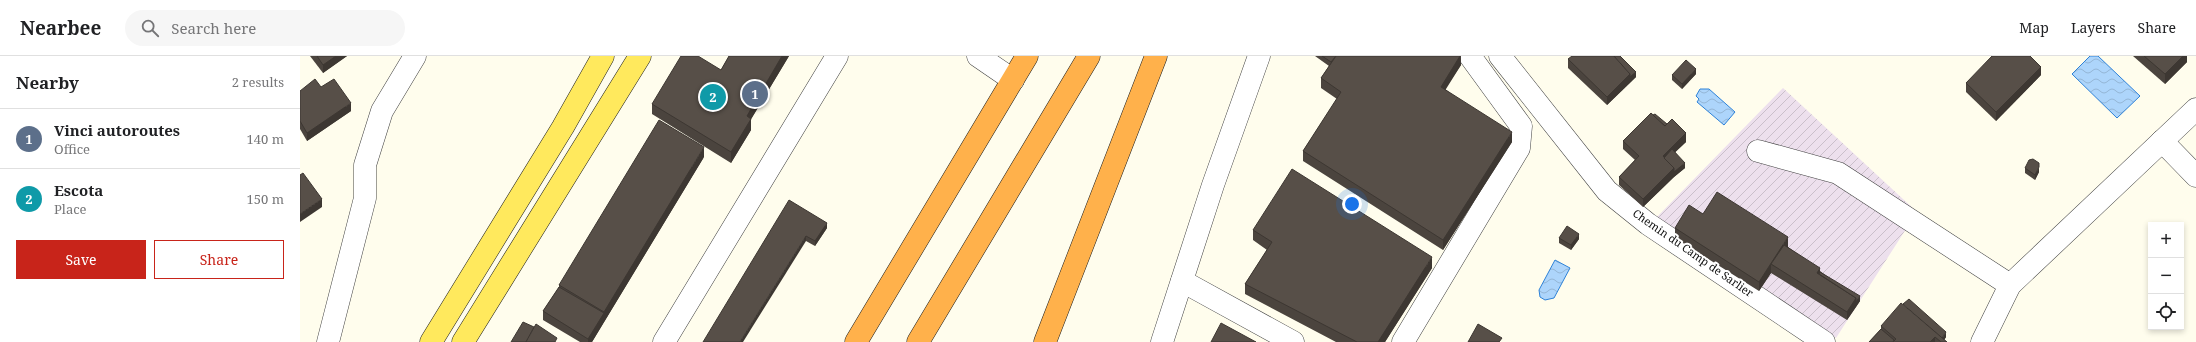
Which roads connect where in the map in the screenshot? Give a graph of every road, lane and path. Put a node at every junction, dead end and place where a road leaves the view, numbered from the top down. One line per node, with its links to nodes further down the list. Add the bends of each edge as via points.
1 (415, 56): 20 (street, via 382,111 365,165 365,198)
2 (603, 56): 21 (main road, via 563,127)
3 (640, 56): 22 (main road)
4 (838, 56): 23 (street)
5 (978, 56): 13 (street)
6 (1027, 56): 13 (highway)
7 (1088, 56): 25 (highway)
8 (1156, 56): 26 (highway)
9 (1259, 56): 18 (street)
10 (1470, 56): 29 (street, via 1521,126 1520,148)
11 (1500, 56): 12 (street, Chemin du Camp de Sarlier)
12 (1518, 65): 30 (street, Chemin du Camp de Sarlier, via 1607,191 1648,224)
13 (1013, 80): 24 (highway)
14 (2196, 109): 15 (street)
15 (2162, 140): 17 (street); 19 (street)
16 (1758, 151): 19 (street, via 1838,173)
17 (2196, 176)
18 (1182, 281): 27 (street); 28 (street)
19 (2010, 284): 31 (street)
20 (328, 342)
21 (431, 342)
22 (463, 342)
23 (664, 342)
24 (856, 342)
25 (918, 342)
26 (1045, 342)
27 (1162, 342)
28 (1293, 342)
29 (1403, 342)
30 (1824, 342)
31 (1982, 342)

